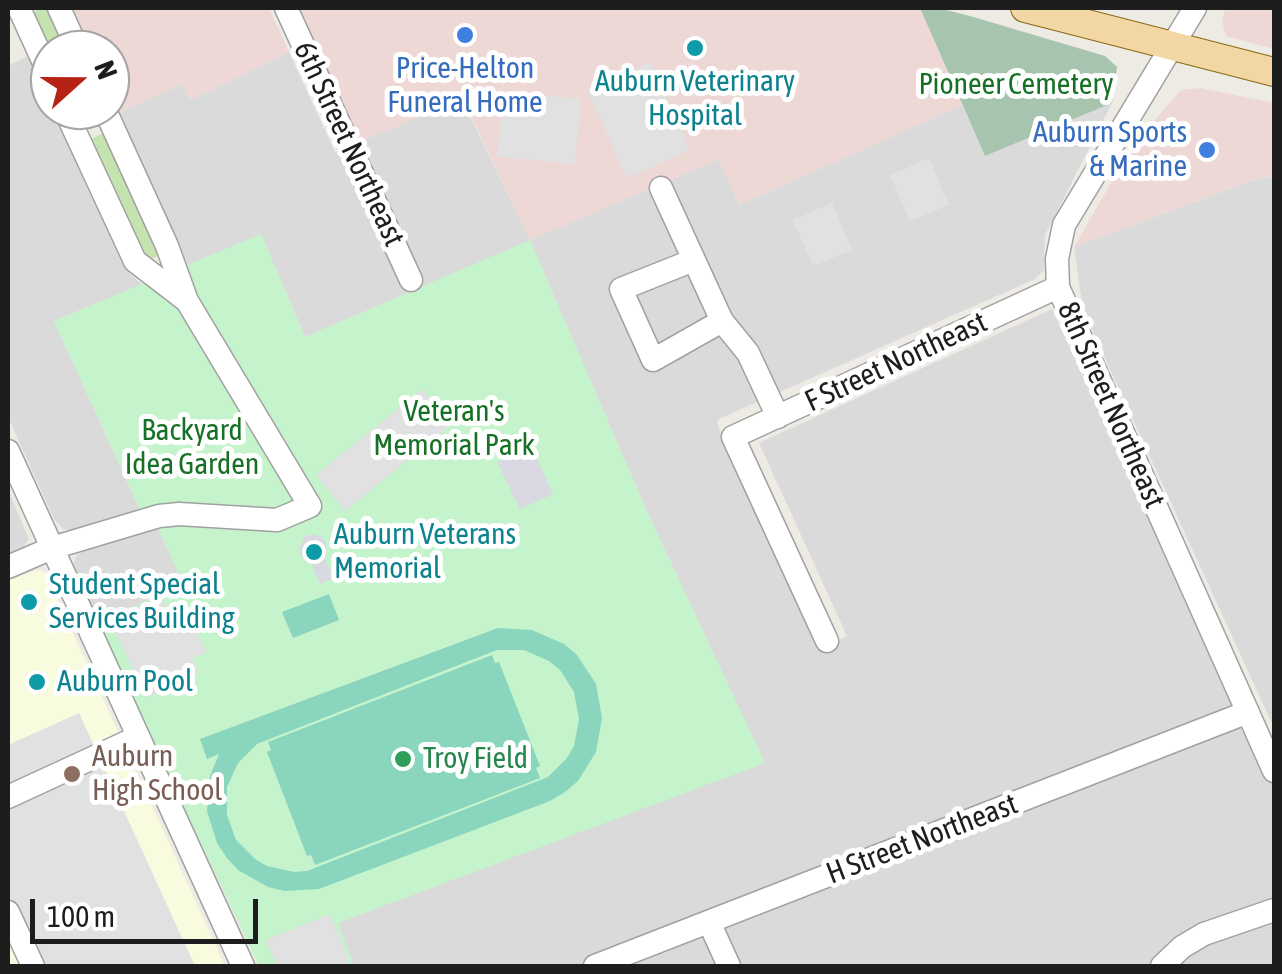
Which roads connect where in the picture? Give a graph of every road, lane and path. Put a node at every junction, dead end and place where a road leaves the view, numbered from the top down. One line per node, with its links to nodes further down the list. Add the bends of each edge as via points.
1 (19, 8): 5 (street)
2 (286, 8): 12 (street, 6th Street Northeast)
3 (1024, 8): 6 (main road)
4 (1196, 8): 6 (street, 8th Street Northeast)
5 (30, 32)
6 (1174, 47): 7 (main road); 13 (street, 8th Street Northeast, via 1064,226)
7 (1274, 72)
8 (74, 130): 14 (street, via 134,261)
9 (114, 130): 14 (street)
10 (661, 188): 11 (street)
11 (694, 260): 15 (street); 15 (street, via 621,288 654,360)
12 (412, 280)
13 (1058, 287): 16 (street, F Street Northeast); 21 (street, 8th Street Northeast)
14 (186, 301): 18 (street, via 310,506 277,520 159,516)
15 (722, 321): 16 (street, via 748,353)
16 (778, 417): 20 (street, F Street Northeast, via 734,436)
17 (8, 450): 18 (street)
18 (52, 548): 19 (street); 22 (street)
19 (8, 567)
20 (827, 641)
21 (1248, 712): 23 (street, 8th Street Northeast); 27 (street, H Street Northeast)
22 (138, 737): 24 (street); 29 (street)
23 (1274, 770)
24 (8, 797)
25 (1274, 910): 32 (street, via 1204,934)
26 (8, 912): 28 (street)
27 (709, 922): 30 (street, H Street Northeast); 31 (street)
28 (33, 966)
29 (244, 966)
30 (595, 966)
31 (730, 966)
32 (1162, 966)

